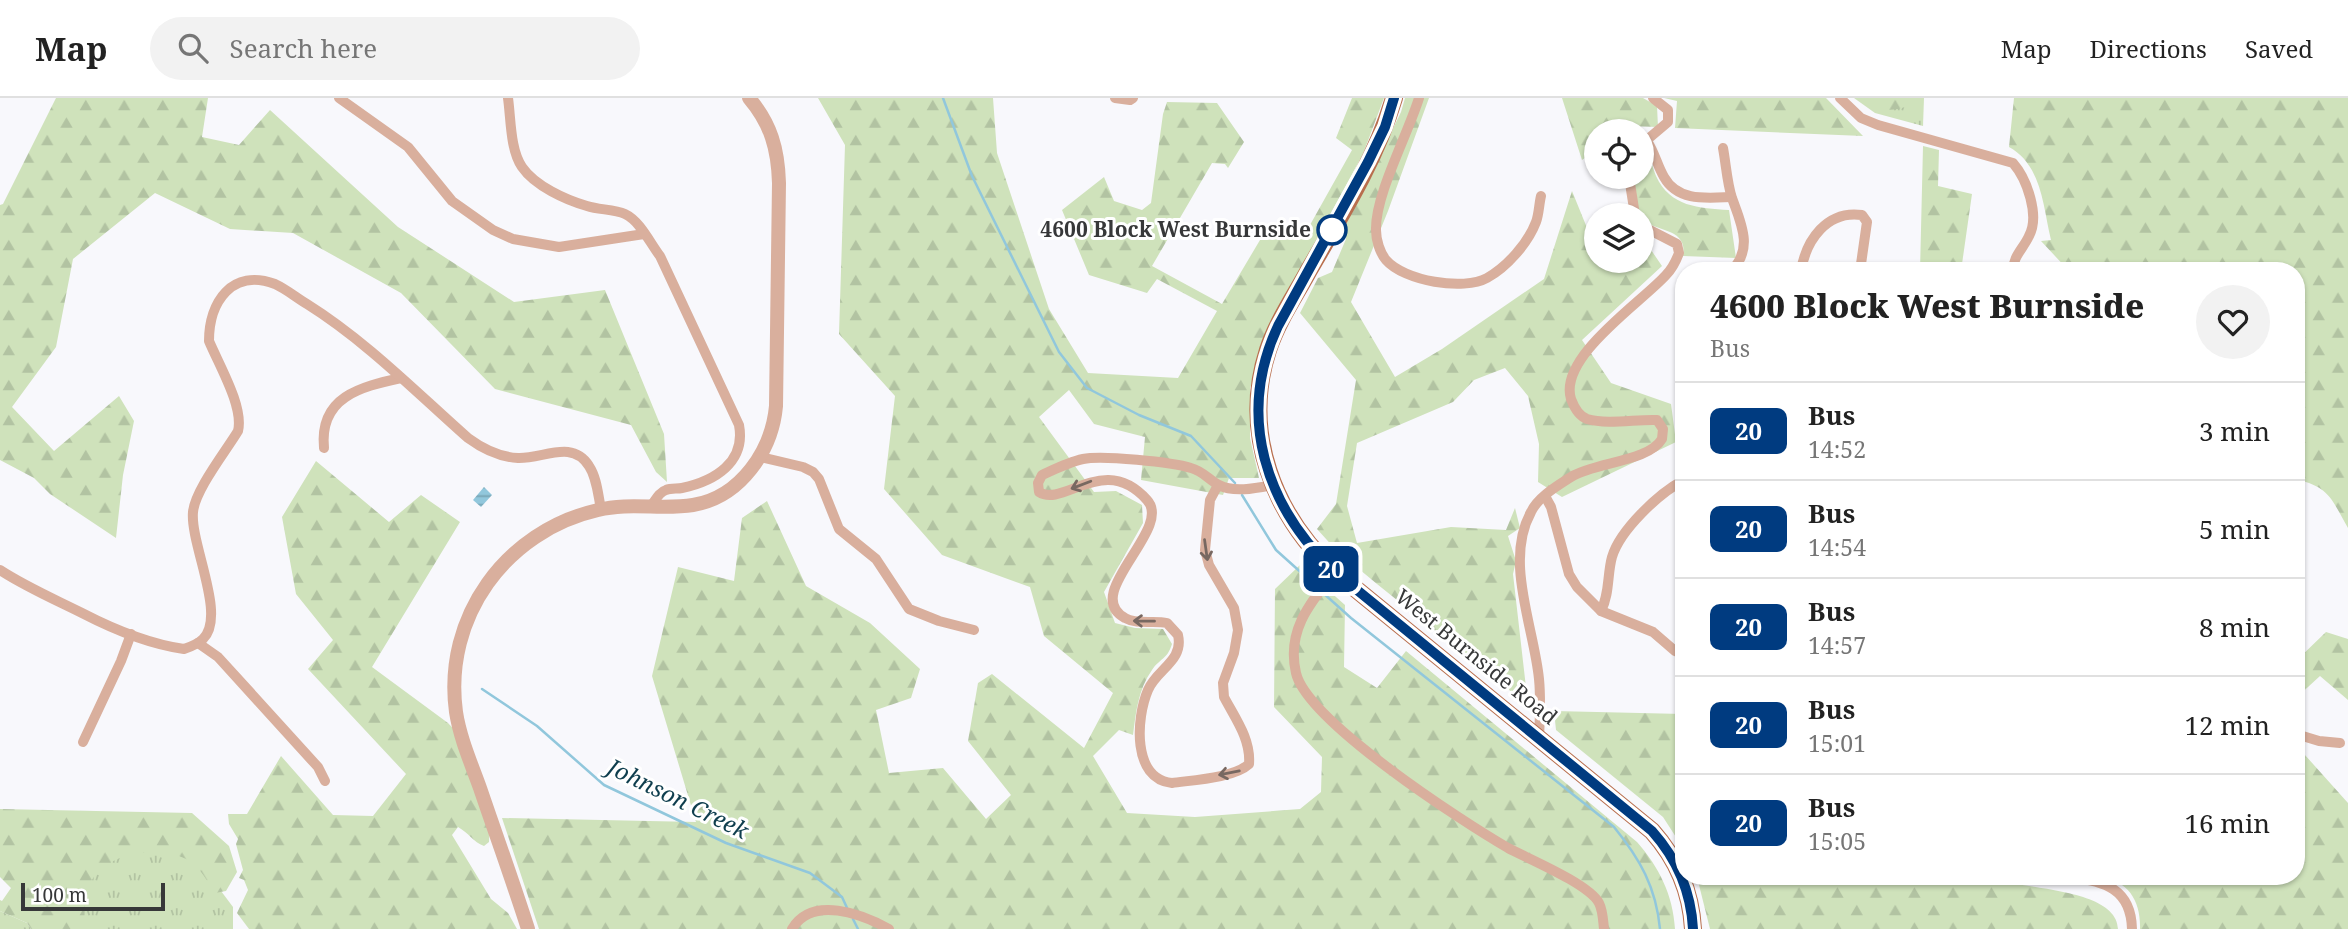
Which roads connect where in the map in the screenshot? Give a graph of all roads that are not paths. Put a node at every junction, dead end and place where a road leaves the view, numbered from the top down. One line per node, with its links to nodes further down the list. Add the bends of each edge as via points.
1 (339, 98): 16 (street, via 408,147 452,201 513,239 559,247)
2 (508, 98): 16 (street, via 513,143 522,167 562,197 625,215)
3 (749, 98): 23 (street, via 772,133 779,183 776,406 773,430)
4 (1115, 98): 5 (street)
5 (1133, 98)
6 (1394, 98): 26 (main road, West Burnside Road, via 1376,146 1267,351 1259,414 1262,451)
7 (1419, 98): 13 (street, via 1378,207 1376,232 1387,262 1411,275 1458,285 1485,279 1519,250 1535,223)
8 (1653, 98): 10 (street, via 1668,110 1668,122)
9 (1840, 98): 20 (street, via 1861,118 1878,125 2013,163 2021,171 2034,224)
10 (1654, 134)
11 (1723, 148): 14 (street)
12 (1654, 152): 14 (street, via 1665,179 1681,193 1698,198)
13 (1541, 196)
14 (1731, 197): 17 (street, via 1744,228)
15 (1654, 232): 27 (street, via 1677,244 1679,253 1665,276 1605,330 1583,357 1573,374 1570,394 1574,408 1585,418 1657,420 1663,429 1662,439 1651,451 1573,476)
16 (644, 234): 28 (street, via 660,256 739,425 741,443 726,468 703,482 660,493)
17 (1738, 262)
18 (1803, 262): 19 (street, via 1815,234 1834,219 1854,214 1867,222)
19 (1861, 262)
20 (2014, 262)
21 (401, 379): 22 (street, via 372,384 335,404 326,422); 29 (street, via 485,450 517,458 561,451 581,457 594,475); 35 (street, via 333,320 277,285 244,281 219,298 209,341 240,422 193,510 212,613 211,626)
22 (324, 448)
23 (761, 457): 28 (street, via 742,479 714,497 694,505); 33 (street, via 803,467 819,479 839,529 876,559 909,609)
24 (1675, 484): 32 (street, via 1617,544 1608,598)
25 (1219, 485): 25 (street, one-way to 25, via 1210,500 1205,550 1234,608 1237,642 1223,690 1245,738 1249,764 1241,771 1164,783 1145,765 1142,717 1155,677 1179,652 1178,635 1167,623 1126,619 1119,614 1113,595 1151,523 1152,507 1138,492 1119,482 1094,480 1054,496 1039,492 1038,483 1042,475 1073,462 1100,458 1194,468); 26 (street, via 1254,489)
26 (1273, 485): 31 (main road, West Burnside Road, via 1302,537)
27 (1545, 496): 32 (street, via 1569,574); 38 (street, via 1530,513 1520,556 1539,678)
28 (651, 506): 29 (street)
29 (601, 509): 45 (street, via 540,533 500,566 473,606 455,667 456,710 463,738)
30 (0, 570): 34 (street, via 97,622)
31 (1335, 572): 38 (main road, West Burnside Road); 48 (street, via 1305,610 1296,644 1296,674 1312,702 1434,802 1587,890 1600,904)
32 (1601, 611): 36 (street, via 1653,632)
33 (974, 629)
34 (131, 634): 35 (street, via 184,649); 39 (street)
35 (198, 643): 41 (street, via 218,657 318,766)
36 (1675, 652)
37 (2305, 737): 40 (street)
38 (1539, 738): 42 (main road, West Burnside Road, via 1642,821)
39 (83, 742)
40 (2340, 743)
41 (325, 781)
42 (1675, 866)
43 (1684, 885): 49 (main road, West Burnside Road)
44 (2103, 885): 50 (street, via 2120,893 2129,908)
45 (528, 929)
46 (792, 929): 47 (street, via 806,915 829,910 861,916)
47 (889, 929)
48 (1604, 929)
49 (1693, 929)
50 (2132, 929)

